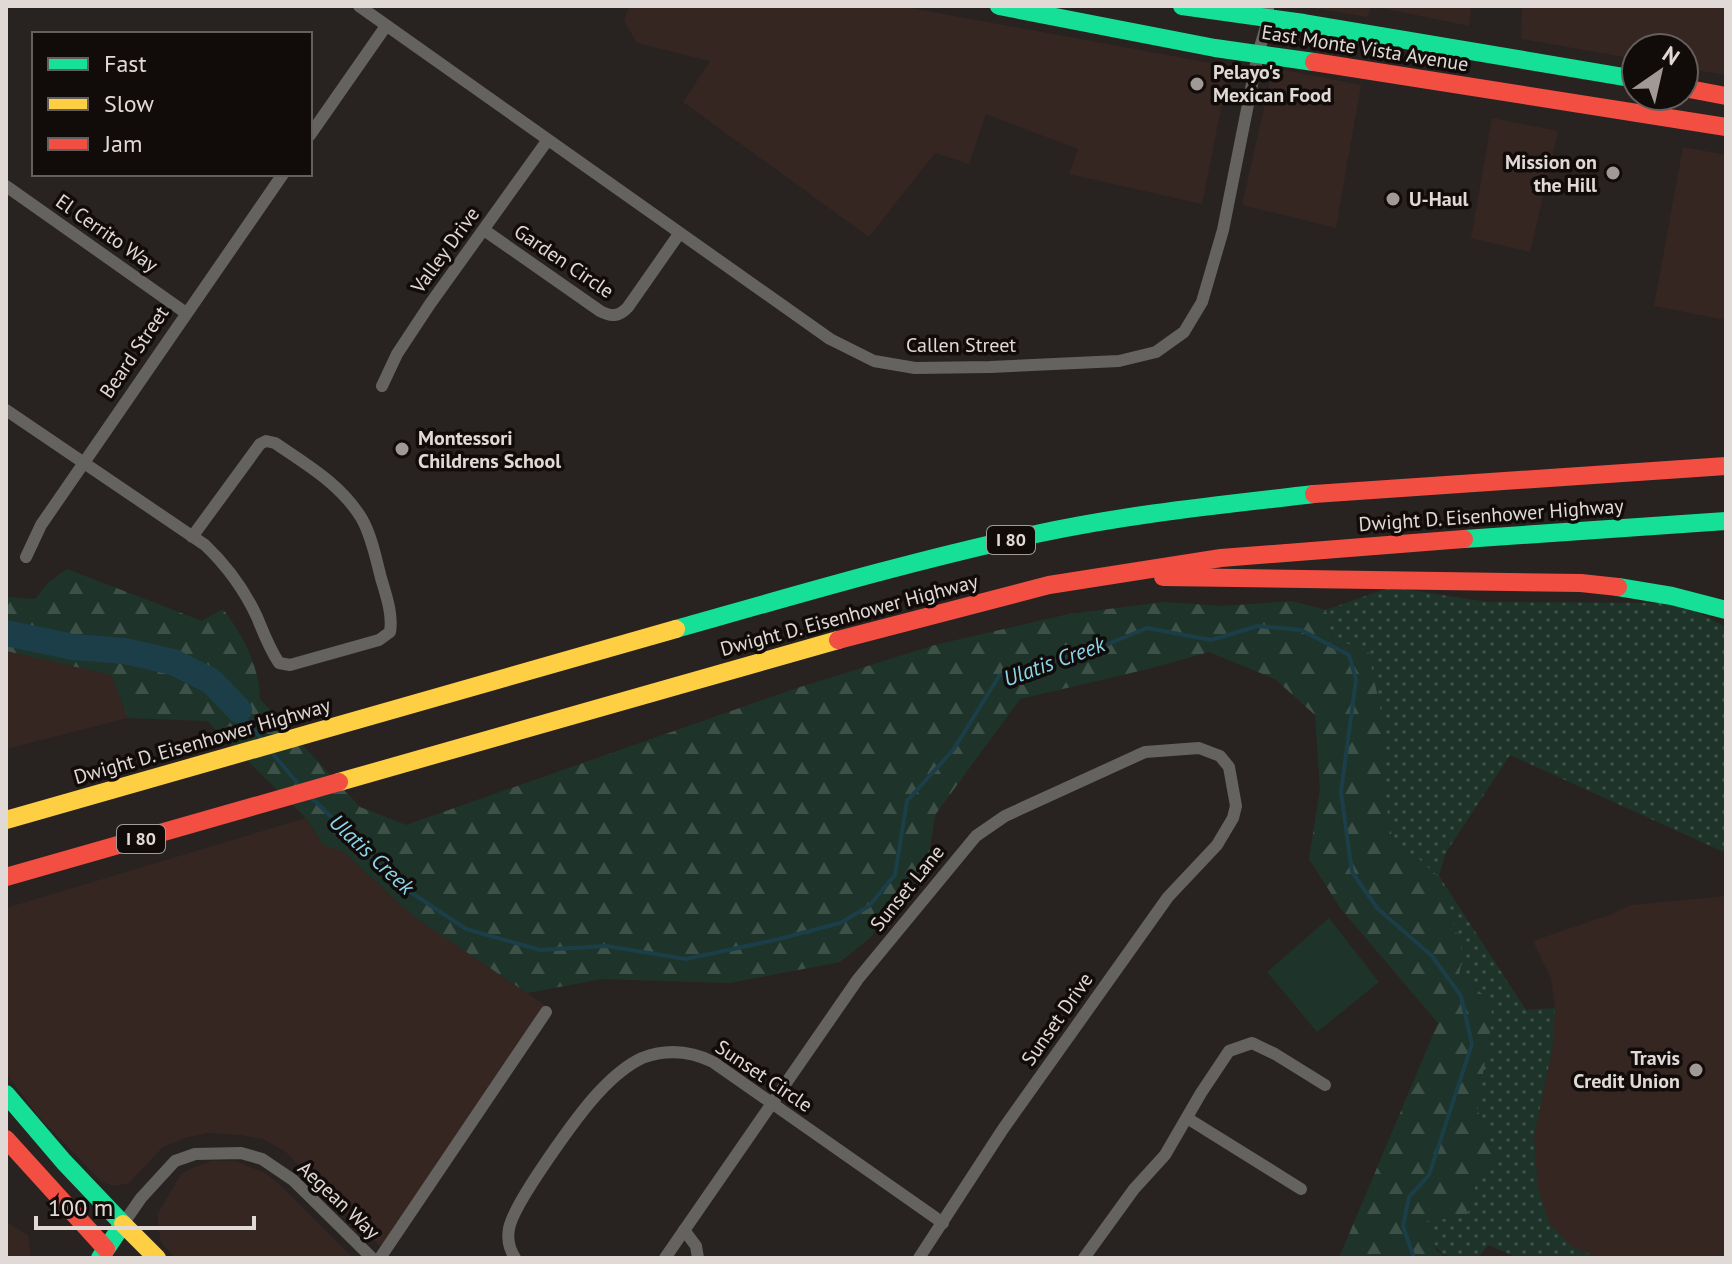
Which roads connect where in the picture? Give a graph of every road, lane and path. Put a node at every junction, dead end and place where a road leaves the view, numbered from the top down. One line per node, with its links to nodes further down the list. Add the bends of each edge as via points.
1 (359, 6): 5 (street, Callen Street)
2 (999, 6): 6 (main road, East Monte Vista Avenue)
3 (1182, 6): 4 (main road, East Monte Vista Avenue)
4 (1268, 13): 6 (street, Callen Street); 7 (main road, East Monte Vista Avenue)
5 (386, 26): 11 (street); 12 (street, Callen Street)
6 (1258, 54): 10 (main road, East Monte Vista Avenue); 16 (street, Callen Street, via 1223,230 1202,302 1184,332 1156,352 1119,361 1028,366 915,368 874,361 830,339)
7 (1620, 76)
8 (1700, 91): 9 (main road)
9 (1726, 96)
10 (1726, 127)
11 (312, 132)
12 (547, 141): 15 (street, Valley Drive); 16 (street, Callen Street)
13 (282, 176): 17 (street, Beard Street)
14 (6, 186): 17 (street, El Cerrito Way)
15 (484, 230): 16 (street, Garden Circle, via 600,311 616,315 628,307); 18 (street, Valley Drive, via 405,342)
16 (679, 234)
17 (186, 313): 20 (street, Beard Street)
18 (382, 386)
19 (6, 410): 20 (street)
20 (83, 464): 23 (street); 24 (street, Beard Street)
21 (1726, 466): 28 (main road, Dwight D. Eisenhower Highway / I 80, via 1320,493 1039,533 832,585)
22 (1726, 521): 25 (main road, Dwight D. Eisenhower Highway / I 80, via 1303,550)
23 (192, 537): 23 (street, via 260,444 275,443 328,479 363,521 392,621 390,632 379,640 290,665 279,663 241,586 223,562)
24 (26, 557)
25 (1110, 575): 26 (main road, via 1581,583 1631,587); 29 (main road, Dwight D. Eisenhower Highway / I 80, via 926,616)
26 (1726, 610)
27 (1235, 811): 33 (street, Sunset Lane, via 1229,767 1220,756 1199,748 1145,752 1005,816 976,836 927,894 858,979); 37 (street, Sunset Drive, via 1217,845 1168,897 1003,1129)
28 (6, 820)
29 (6, 877)
30 (546, 1012): 43 (street)
31 (1325, 1085): 34 (street, via 1252,1043 1229,1051)
32 (6, 1094): 38 (main road)
33 (771, 1103): 37 (street, Sunset Circle); 39 (street, Sunset Lane); 44 (street, Sunset Circle, via 701,1056 665,1053 619,1072 596,1094 517,1205 508,1230)
34 (1187, 1118): 36 (street); 48 (street, via 1165,1155)
35 (6, 1139): 40 (main road)
36 (1301, 1189)
37 (943, 1223): 47 (street, Sunset Drive)
38 (123, 1224): 40 (main road); 41 (main road); 42 (street, Aegean Way, via 175,1161 195,1154 241,1153 262,1159 293,1180)
39 (684, 1230): 45 (street, Sunset Lane); 46 (street)
40 (107, 1255)
41 (157, 1258)
42 (372, 1258)
43 (380, 1258)
44 (515, 1258)
45 (665, 1258)
46 (698, 1258)
47 (919, 1258)
48 (1084, 1258)

